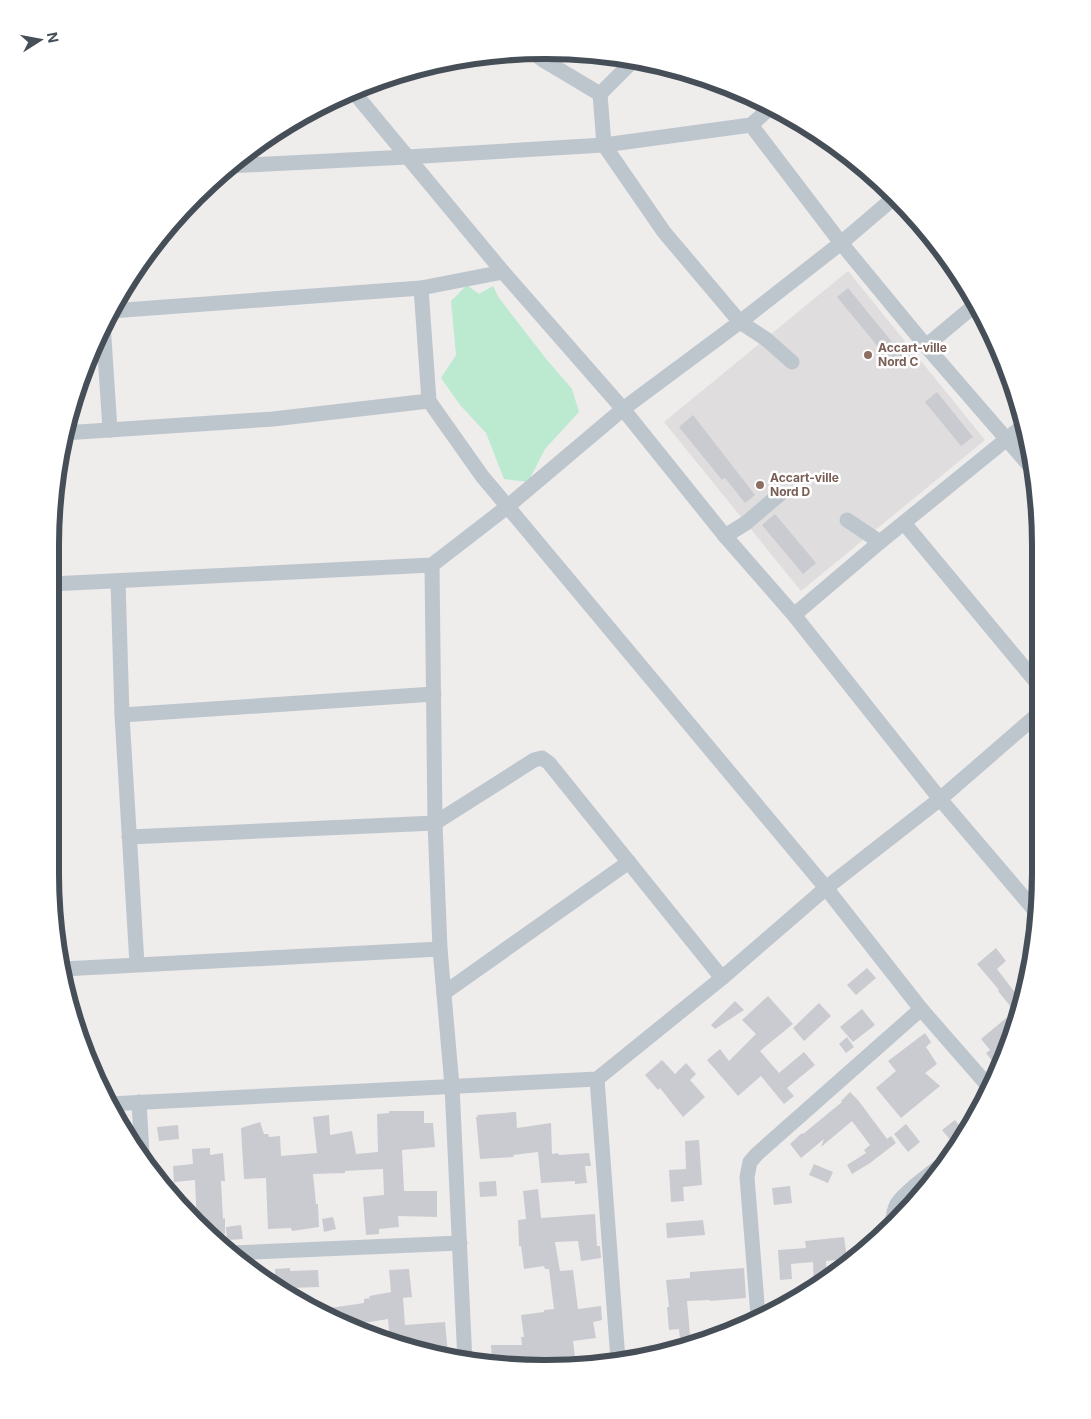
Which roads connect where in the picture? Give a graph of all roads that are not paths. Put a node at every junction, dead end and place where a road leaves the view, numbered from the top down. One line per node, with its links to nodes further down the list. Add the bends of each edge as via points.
1 (542, 59): 3 (street)
2 (628, 66): 3 (street)
3 (600, 94): 7 (street)
4 (357, 97): 8 (street)
5 (766, 112): 6 (street)
6 (751, 125): 7 (street); 11 (street)
7 (604, 145): 8 (street); 16 (street, via 664,232)
8 (407, 157): 9 (street); 12 (street)
9 (242, 165)
10 (890, 201): 11 (street)
11 (841, 243): 16 (street); 18 (street)
12 (503, 272): 13 (street); 21 (street)
13 (421, 288): 15 (street); 20 (street)
14 (971, 309): 18 (street)
15 (120, 310)
16 (740, 322): 19 (street); 21 (street)
17 (104, 341): 22 (street)
18 (926, 346): 25 (street)
19 (792, 362)
20 (429, 401): 22 (street, via 273,419); 28 (street)
21 (623, 409): 28 (street); 31 (street)
22 (110, 430): 24 (street)
23 (1018, 430): 25 (street)
24 (72, 432)
25 (1006, 439): 26 (street); 30 (street)
26 (1024, 460)
27 (780, 494): 31 (street)
28 (507, 507): 33 (street); 45 (street)
29 (847, 520): 32 (street)
30 (904, 523): 32 (street); 37 (street)
31 (725, 536): 36 (street)
32 (880, 542): 36 (street)
33 (432, 565): 34 (street); 38 (street)
34 (118, 580): 35 (street); 39 (street)
35 (59, 584)
36 (794, 615): 41 (street)
37 (1032, 677)
38 (434, 694): 39 (street); 42 (street)
39 (122, 715): 43 (street)
40 (1032, 719): 41 (street)
41 (940, 799): 45 (street); 46 (street)
42 (435, 823): 43 (street); 44 (street, via 542,758); 47 (street)
43 (130, 837): 48 (street)
44 (628, 862): 50 (street); 51 (street)
45 (826, 888): 50 (street); 52 (street)
46 (1031, 906)
47 (440, 948): 48 (street); 51 (street)
48 (137, 964): 49 (street)
49 (68, 969)
50 (722, 978): 53 (street)
51 (444, 993): 55 (street)
52 (922, 1009): 54 (street); 63 (street, via 750,1162 747,1177)
53 (598, 1079): 55 (street); 65 (street)
54 (985, 1082)
55 (452, 1086): 56 (street); 61 (street)
56 (139, 1102): 57 (street); 58 (street)
57 (117, 1103)
58 (141, 1145)
59 (923, 1181): 60 (street, via 903,1197)
60 (894, 1214)
61 (460, 1243): 62 (street); 64 (street)
62 (241, 1253)
63 (758, 1312)
64 (465, 1353)
65 (618, 1355)

